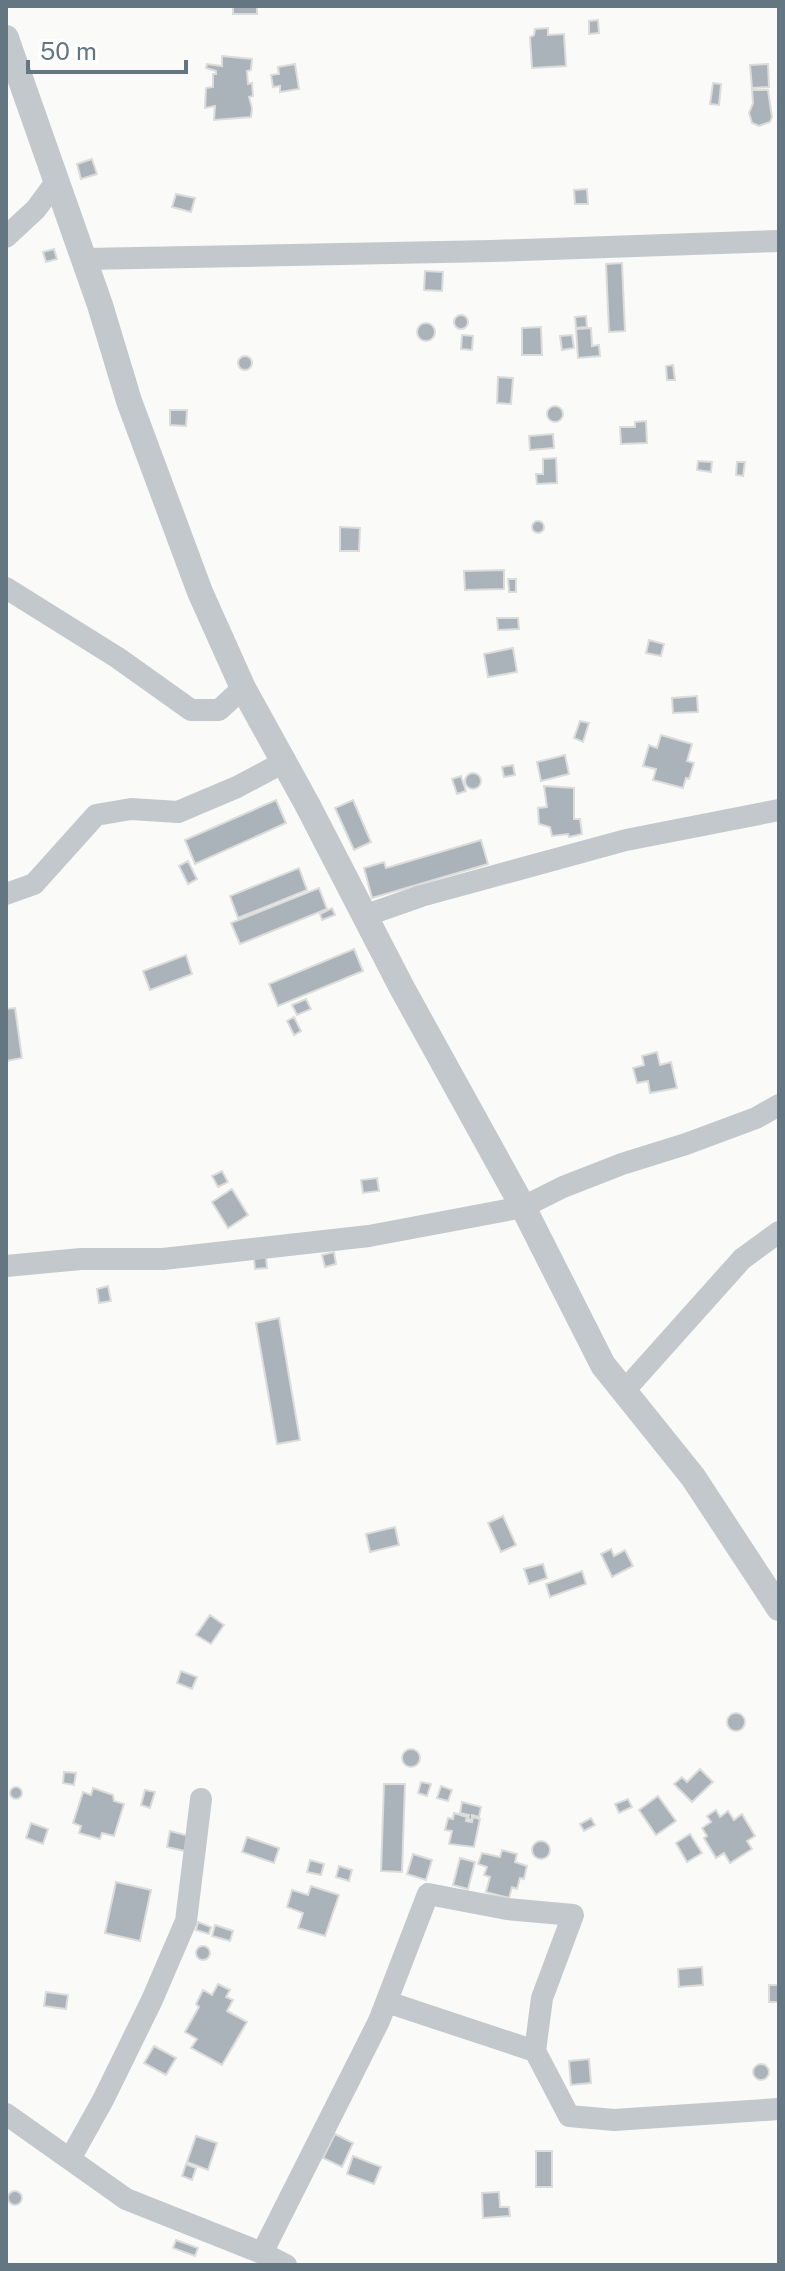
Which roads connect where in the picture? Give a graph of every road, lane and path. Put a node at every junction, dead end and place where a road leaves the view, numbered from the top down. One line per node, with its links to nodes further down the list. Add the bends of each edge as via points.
1 (6, 38): 2 (street)
2 (56, 182): 3 (street); 5 (street)
3 (6, 237)
4 (779, 241): 5 (street)
5 (84, 259): 7 (street, via 194,578)
6 (6, 588): 7 (street, via 191,710 219,710)
7 (243, 688): 8 (street)
8 (284, 762): 10 (street, via 178,812 131,809 96,815 34,884); 11 (street)
9 (779, 810): 11 (street, via 626,840)
10 (6, 894)
11 (364, 916): 13 (street)
12 (779, 1105): 13 (street)
13 (523, 1207): 15 (street, via 369,1236 163,1259); 16 (street, via 603,1365)
14 (779, 1232): 16 (street, via 742,1259)
15 (6, 1266)
16 (624, 1391): 17 (street, via 693,1477)
17 (779, 1608)
18 (201, 1799): 23 (street, via 186,1921)
19 (387, 2002): 20 (street); 20 (street, via 428,1894 573,1915 542,1998); 24 (street)
20 (535, 2051): 21 (street, via 569,2116 614,2120)
21 (779, 2109)
22 (6, 2114): 23 (street)
23 (70, 2159): 24 (street, via 126,2199)
24 (262, 2253): 25 (street)
25 (286, 2265)

